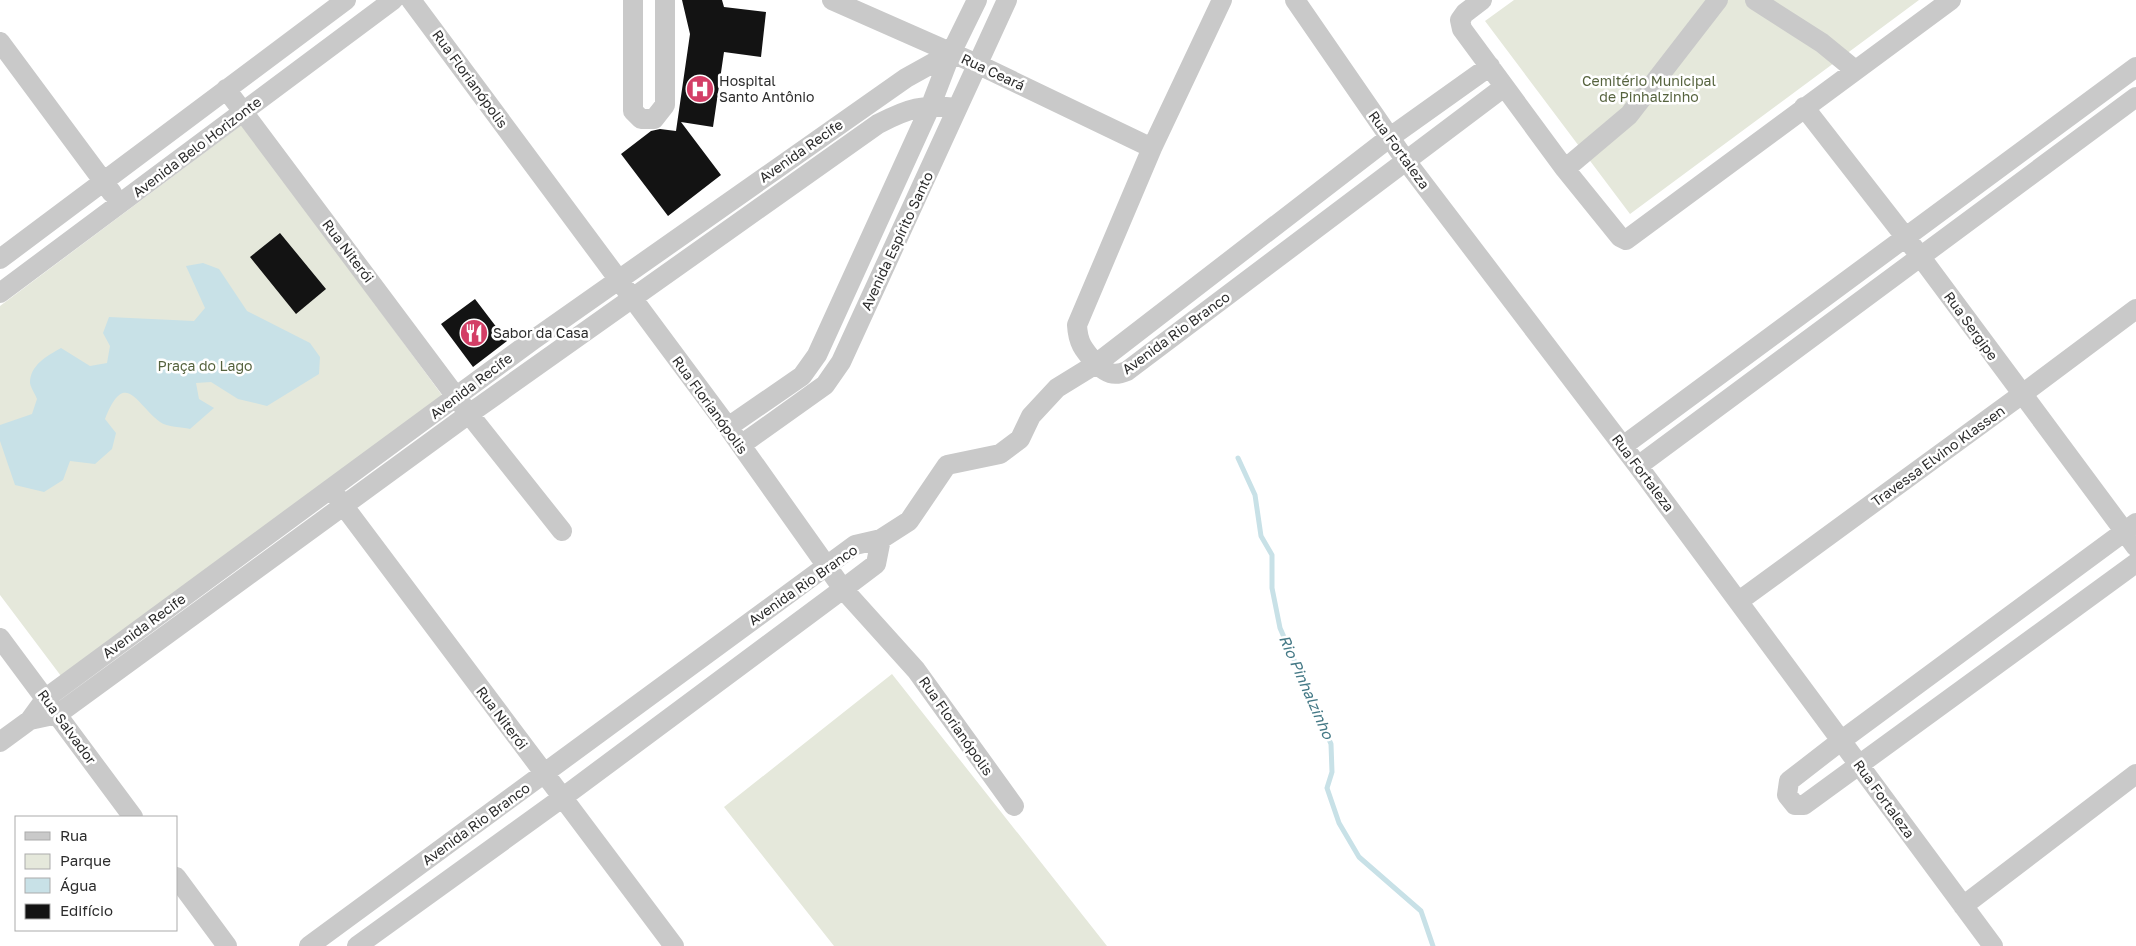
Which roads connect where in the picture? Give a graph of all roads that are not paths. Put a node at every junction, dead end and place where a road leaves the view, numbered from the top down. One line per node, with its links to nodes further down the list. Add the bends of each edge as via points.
1 (346, 0): 22 (street, Avenida Belo Horizonte)
2 (393, 0): 27 (street, Avenida Belo Horizonte)
3 (411, 0): 47 (street, Rua Florianópolis)
4 (633, 0): 5 (street, via 633,111 641,120 654,119 664,105)
5 (665, 0)
6 (832, 0): 16 (street, Rua Ceará)
7 (976, 0): 16 (street, Avenida Espírito Santo)
8 (1007, 0): 17 (street, Avenida Espírito Santo)
9 (1222, 0): 31 (street)
10 (1295, 0): 30 (street, Rua Fortaleza)
11 (1482, 0): 18 (street, via 1460,20 1462,29)
12 (1718, 0): 33 (street, via 1628,115)
13 (1755, 0): 20 (street, via 1822,43)
14 (1950, 0): 20 (street)
15 (0, 42): 35 (street)
16 (951, 53): 17 (street, Rua Ceará); 24 (street, Avenida Espírito Santo); 39 (street, Avenida Recife, via 906,78)
17 (977, 64): 26 (street, Avenida Espírito Santo); 31 (street, Rua Ceará)
18 (1490, 66): 21 (street); 30 (street, Avenida Rio Branco)
19 (2136, 67): 28 (street)
20 (1854, 70): 25 (street)
21 (1504, 87): 32 (street, Avenida Rio Branco); 33 (street)
22 (226, 89): 27 (street, Rua Niterói); 35 (street, Avenida Belo Horizonte)
23 (2136, 97): 29 (street)
24 (931, 105): 26 (street, Avenida Recife); 41 (street, Avenida Recife, via 904,110 878,124); 61 (street, Avenida Espírito Santo, via 817,355 802,376)
25 (1804, 107): 33 (street, via 1626,240 1620,237); 42 (street, Rua Sergipe)
26 (958, 108): 62 (street, Avenida Espírito Santo, via 841,362 825,385)
27 (243, 112): 38 (street, Avenida Belo Horizonte); 59 (street, Rua Niterói)
28 (2075, 112): 29 (street); 34 (street)
29 (2089, 132): 36 (street)
30 (1390, 138): 32 (street, Rua Fortaleza); 37 (street, Avenida Rio Branco)
31 (1152, 148): 55 (street, via 1077,325 1082,347)
32 (1406, 161): 40 (street, Avenida Rio Branco); 63 (street, Rua Fortaleza)
33 (1565, 169)
34 (1991, 173): 36 (street); 42 (street)
35 (103, 182): 38 (street); 45 (street, Avenida Belo Horizonte)
36 (2006, 192): 43 (street)
37 (1305, 203): 40 (street); 44 (street, Avenida Rio Branco)
38 (120, 204): 48 (street, Avenida Belo Horizonte)
39 (722, 207): 41 (street); 47 (street, Avenida Recife)
40 (1321, 225): 46 (street, Avenida Rio Branco)
41 (734, 226): 49 (street, Avenida Recife)
42 (1905, 236): 43 (street, Rua Sergipe); 51 (street)
43 (1920, 256): 52 (street); 58 (street, Rua Sergipe)
44 (1234, 258): 46 (street); 55 (street, Avenida Rio Branco)
45 (0, 259)
46 (1250, 278): 55 (street, Avenida Rio Branco, via 1128,371 1108,374)
47 (617, 280): 49 (street, Rua Florianópolis); 53 (street, Avenida Recife)
48 (0, 293)
49 (631, 298): 54 (street, Avenida Recife); 61 (street, Rua Florianópolis)
50 (2136, 309): 58 (street, Travessa Elvino Klassen)
51 (1792, 320): 52 (street); 56 (street)
52 (1807, 339): 57 (street)
53 (533, 340): 54 (street); 59 (street, Avenida Recife)
54 (546, 359): 60 (street, Avenida Recife)
55 (1096, 364): 69 (street, via 1057,388 1031,416 1020,439 1000,454 947,465 909,520)
56 (1729, 367): 57 (street); 63 (street)
57 (1744, 386): 64 (street)
58 (2022, 395): 68 (street, Rua Sergipe); 73 (street, Travessa Elvino Klassen)
59 (457, 397): 60 (street, Rua Niterói); 65 (street, Avenida Recife)
60 (469, 414): 66 (street, Avenida Recife); 67 (street, Rua Niterói)
61 (728, 428): 62 (street, Rua Florianópolis)
62 (741, 445): 71 (street, Rua Florianópolis)
63 (1623, 446): 64 (street, Rua Fortaleza)
64 (1638, 466): 73 (street, Rua Fortaleza)
65 (331, 489): 66 (street, Rua Niterói); 74 (street, Avenida Recife)
66 (344, 506): 76 (street, Avenida Recife); 91 (street, Rua Niterói)
67 (562, 532)
68 (2132, 534): 75 (street)
69 (881, 540): 71 (street, Avenida Rio Branco, via 855,545); 72 (street, Avenida Rio Branco, via 876,564)
70 (2136, 563): 78 (street)
71 (826, 566): 72 (street, Rua Florianópolis); 77 (street, Avenida Rio Branco)
72 (843, 590): 80 (street, Avenida Rio Branco); 94 (street, Rua Florianópolis, via 916,670)
73 (1738, 601): 88 (street, Rua Fortaleza)
74 (174, 604): 76 (street); 84 (street, Avenida Recife)
75 (2024, 605): 78 (street); 81 (street)
76 (186, 620): 86 (street, Avenida Recife)
77 (745, 626): 80 (street); 82 (street, Avenida Rio Branco)
78 (2042, 631): 83 (street)
79 (0, 638): 84 (street, Rua Salvador)
80 (763, 649): 85 (street, Avenida Rio Branco)
81 (1942, 666): 83 (street); 88 (street)
82 (679, 675): 85 (street); 91 (street, Avenida Rio Branco)
83 (1960, 690): 90 (street)
84 (46, 698): 86 (street, Rua Salvador); 87 (street, Avenida Recife)
85 (696, 699): 93 (street, Avenida Rio Branco)
86 (58, 714): 87 (street, Avenida Recife); 95 (street, Rua Salvador)
87 (30, 720): 89 (street, Avenida Recife)
88 (1842, 740): 90 (street, Rua Fortaleza); 90 (street, via 1789,782 1787,794 1794,805 1804,805)
89 (0, 742)
90 (1859, 764): 99 (street, Rua Fortaleza)
91 (545, 774): 93 (street, Rua Niterói); 96 (street, Avenida Rio Branco)
92 (2136, 774): 99 (street)
93 (562, 798): 97 (street, Avenida Rio Branco); 104 (street, Rua Niterói)
94 (1014, 806)
95 (132, 816)
96 (437, 852): 97 (street); 100 (street, Avenida Rio Branco)
97 (454, 876): 101 (street, Avenida Rio Branco)
98 (178, 879): 102 (street)
99 (1963, 906): 105 (street, Rua Fortaleza)
100 (347, 918): 101 (street); 103 (street, Avenida Rio Branco)
101 (360, 943)
102 (227, 946)
103 (309, 946)
104 (674, 946)
105 (1993, 946)

